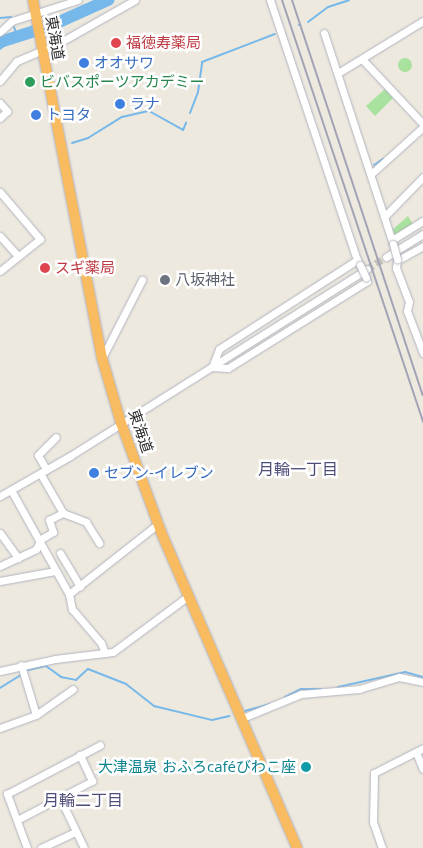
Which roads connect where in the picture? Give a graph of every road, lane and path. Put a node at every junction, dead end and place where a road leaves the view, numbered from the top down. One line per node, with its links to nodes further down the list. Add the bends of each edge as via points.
1 (33, 0): 5 (highway, 東海道)
2 (78, 0): 5 (street)
3 (135, 0): 9 (street)
4 (270, 0): 28 (street)
5 (37, 20): 7 (street, via 12,21); 9 (highway, 東海道)
6 (423, 21): 10 (street)
7 (0, 32)
8 (324, 33): 11 (street)
9 (42, 50): 12 (street, via 17,61); 33 (highway, 東海道)
10 (362, 59): 11 (street); 15 (street)
11 (338, 73): 16 (street)
12 (0, 81)
13 (0, 103): 14 (street, via 7,111)
14 (0, 118)
15 (422, 124): 16 (street)
16 (371, 174): 19 (street)
17 (423, 177): 19 (street)
18 (0, 192): 25 (street, via 40,238)
19 (384, 217): 23 (street)
20 (423, 221): 23 (street)
21 (423, 234): 26 (street)
22 (0, 236): 25 (street)
23 (392, 242): 27 (street, bridge)
24 (422, 249): 27 (street)
25 (18, 256): 30 (street)
26 (386, 257)
27 (398, 260): 32 (street, via 396,268 409,302 407,311)
28 (359, 262): 34 (street, via 219,349); 34 (street, bridge, via 367,281 228,368)
29 (366, 269): 34 (street)
30 (0, 271)
31 (142, 280): 33 (street)
32 (423, 352)
33 (102, 358): 35 (highway, 東海道)
34 (212, 367): 35 (street)
35 (121, 423): 37 (street); 41 (highway, 東海道)
36 (56, 438): 37 (street, via 38,455)
37 (43, 471): 38 (street); 40 (street)
38 (11, 490): 39 (street); 43 (street)
39 (0, 496)
40 (63, 513): 43 (street, via 49,520 53,532); 44 (street, via 86,522)
41 (158, 524): 50 (street); 52 (highway, 東海道)
42 (0, 533): 46 (street)
43 (40, 540): 46 (street, via 36,549); 48 (street)
44 (99, 543)
45 (60, 553): 50 (street)
46 (18, 558): 47 (street)
47 (0, 566)
48 (55, 571): 49 (street); 51 (street)
49 (0, 581)
50 (80, 586): 51 (street)
51 (69, 594): 53 (street, via 72,610 102,642)
52 (188, 596): 53 (street, via 113,652); 59 (highway, 東海道)
53 (105, 652): 54 (street)
54 (21, 667): 55 (street); 58 (street)
55 (0, 671)
56 (423, 682): 59 (street, via 399,677 359,689 301,694)
57 (73, 689): 58 (street)
58 (36, 715): 60 (street)
59 (240, 719): 71 (highway, 東海道)
60 (0, 728)
61 (100, 745): 63 (street)
62 (420, 750): 64 (street); 72 (street, via 374,773 372,822)
63 (80, 756): 65 (street, via 92,782); 66 (street, via 6,794)
64 (423, 769)
65 (60, 798): 66 (street); 67 (street)
66 (17, 820): 68 (street)
67 (76, 832): 69 (street); 70 (street)
68 (27, 848)
69 (41, 848)
70 (84, 848)
71 (297, 848)
72 (382, 848)

